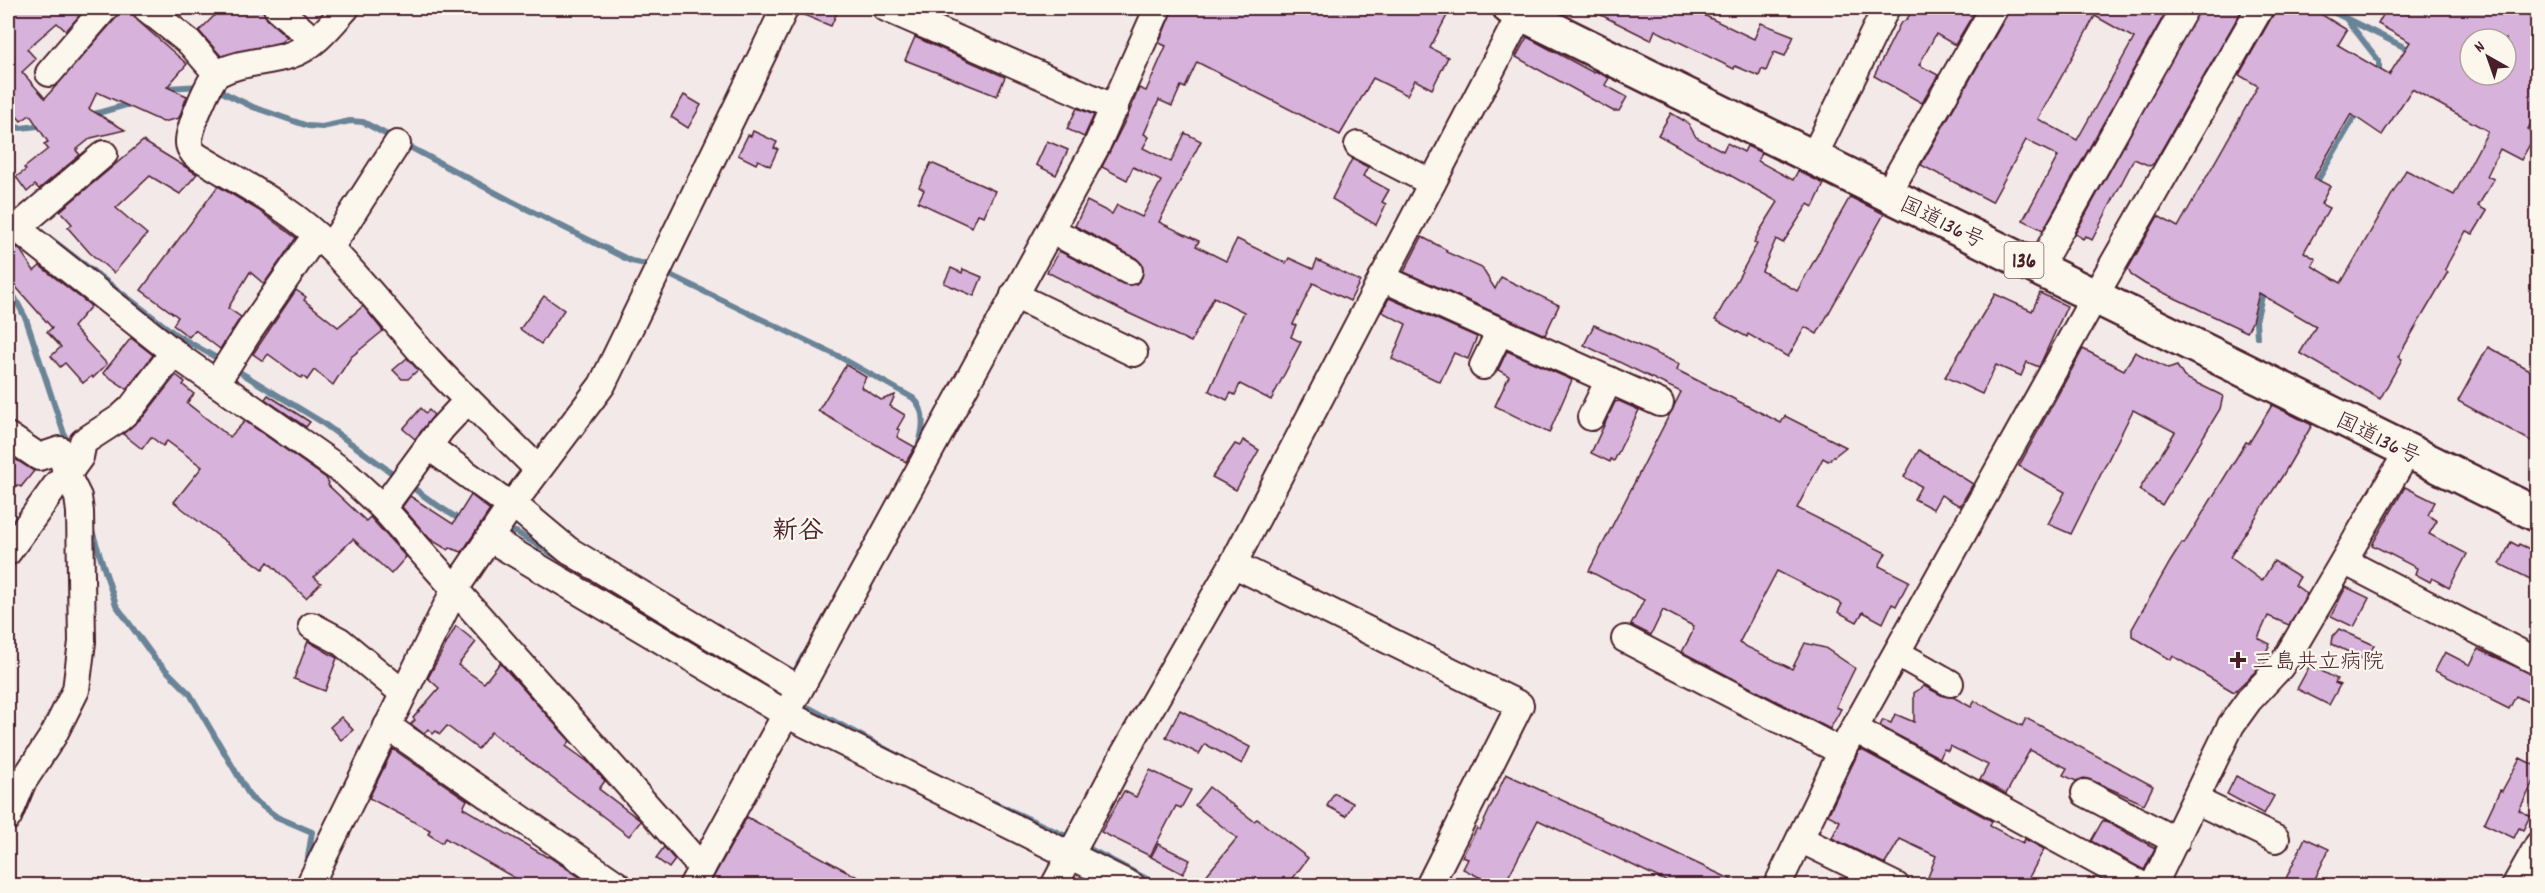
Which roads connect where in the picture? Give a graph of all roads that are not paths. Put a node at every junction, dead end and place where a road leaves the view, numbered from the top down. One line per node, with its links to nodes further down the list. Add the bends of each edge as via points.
1 (105, 8): 14 (street)
2 (146, 8): 15 (street, via 190,43)
3 (277, 8): 13 (street)
4 (346, 8): 13 (street)
5 (785, 8): 43 (street, via 602,385)
6 (886, 8): 16 (street)
7 (1158, 8): 16 (street)
8 (1886, 8): 19 (street)
9 (1994, 8): 21 (street)
10 (2185, 8): 26 (street)
11 (2260, 8): 29 (street)
12 (1528, 9): 19 (highway, 国道136号 / 136); 22 (street)
13 (314, 41): 15 (street, via 290,55 228,67)
14 (49, 73)
15 (217, 74): 25 (street, via 190,136 191,150 284,210)
16 (1115, 108): 24 (street)
17 (397, 144): 25 (street)
18 (1358, 145): 22 (street)
19 (1817, 149): 21 (highway, 国道136号 / 136); 29 (highway, 国道136号 / 136)
20 (104, 154): 23 (street)
21 (1897, 177): 26 (highway, 国道136号 / 136)
22 (1432, 183): 28 (street)
23 (12, 224): 32 (street)
24 (1051, 230): 27 (street); 30 (street)
25 (323, 241): 36 (street, via 250,330); 37 (street)
26 (2048, 251): 29 (highway, 国道136号 / 136)
27 (1129, 270)
28 (1382, 278): 31 (street); 51 (street)
29 (2100, 288): 42 (highway, 国道136号 / 136); 45 (highway, 国道136号 / 136); 55 (street)
30 (1014, 295): 33 (street); 58 (street)
31 (1500, 331): 34 (street); 35 (street)
32 (174, 352): 36 (street); 44 (street, via 132,407 83,442 80,457)
33 (1134, 353)
34 (1483, 366)
35 (1609, 380): 38 (street); 39 (street)
36 (216, 383): 46 (street, via 345,474)
37 (468, 400): 41 (street); 43 (street)
38 (1660, 403)
39 (1591, 417)
40 (8, 436): 44 (street, via 39,457 60,450)
41 (429, 446): 46 (street); 48 (street)
42 (2408, 451): 47 (highway, 国道136号 / 136); 50 (street)
43 (538, 469): 48 (street)
44 (67, 475): 49 (street); 66 (street, via 80,512 81,666 76,690 53,736 22,783)
45 (2538, 494)
46 (383, 508): 52 (street)
47 (2538, 515)
48 (501, 520): 52 (street); 58 (street, via 568,550); 60 (street)
49 (8, 552)
50 (2344, 561): 56 (street); 65 (street, via 2280,667 2231,725)
51 (1233, 564): 70 (street); 77 (street, via 1520,705)
52 (455, 589): 59 (street); 72 (street)
53 (312, 626): 59 (street, via 340,641)
54 (1624, 639): 63 (street)
55 (1897, 653): 57 (street); 62 (street)
56 (2538, 662)
57 (1950, 683)
58 (800, 689): 60 (street)
59 (403, 693): 61 (street)
60 (786, 714): 70 (street); 72 (street)
61 (387, 726): 73 (street); 74 (street)
62 (1855, 729): 63 (street); 80 (street)
63 (1842, 752): 67 (street)
64 (2085, 793): 69 (street)
65 (2195, 800): 68 (street); 69 (street)
66 (8, 817)
67 (1800, 839): 78 (street); 79 (street)
68 (2276, 839)
69 (2176, 841): 81 (street)
70 (1070, 855): 75 (street); 76 (street)
71 (2535, 855): 82 (street)
72 (697, 877)
73 (309, 885)
74 (619, 885)
75 (1054, 885)
76 (1132, 885)
77 (1429, 885)
78 (1777, 885)
79 (1896, 885)
80 (2143, 885)
81 (2153, 885)
82 (2515, 885)

